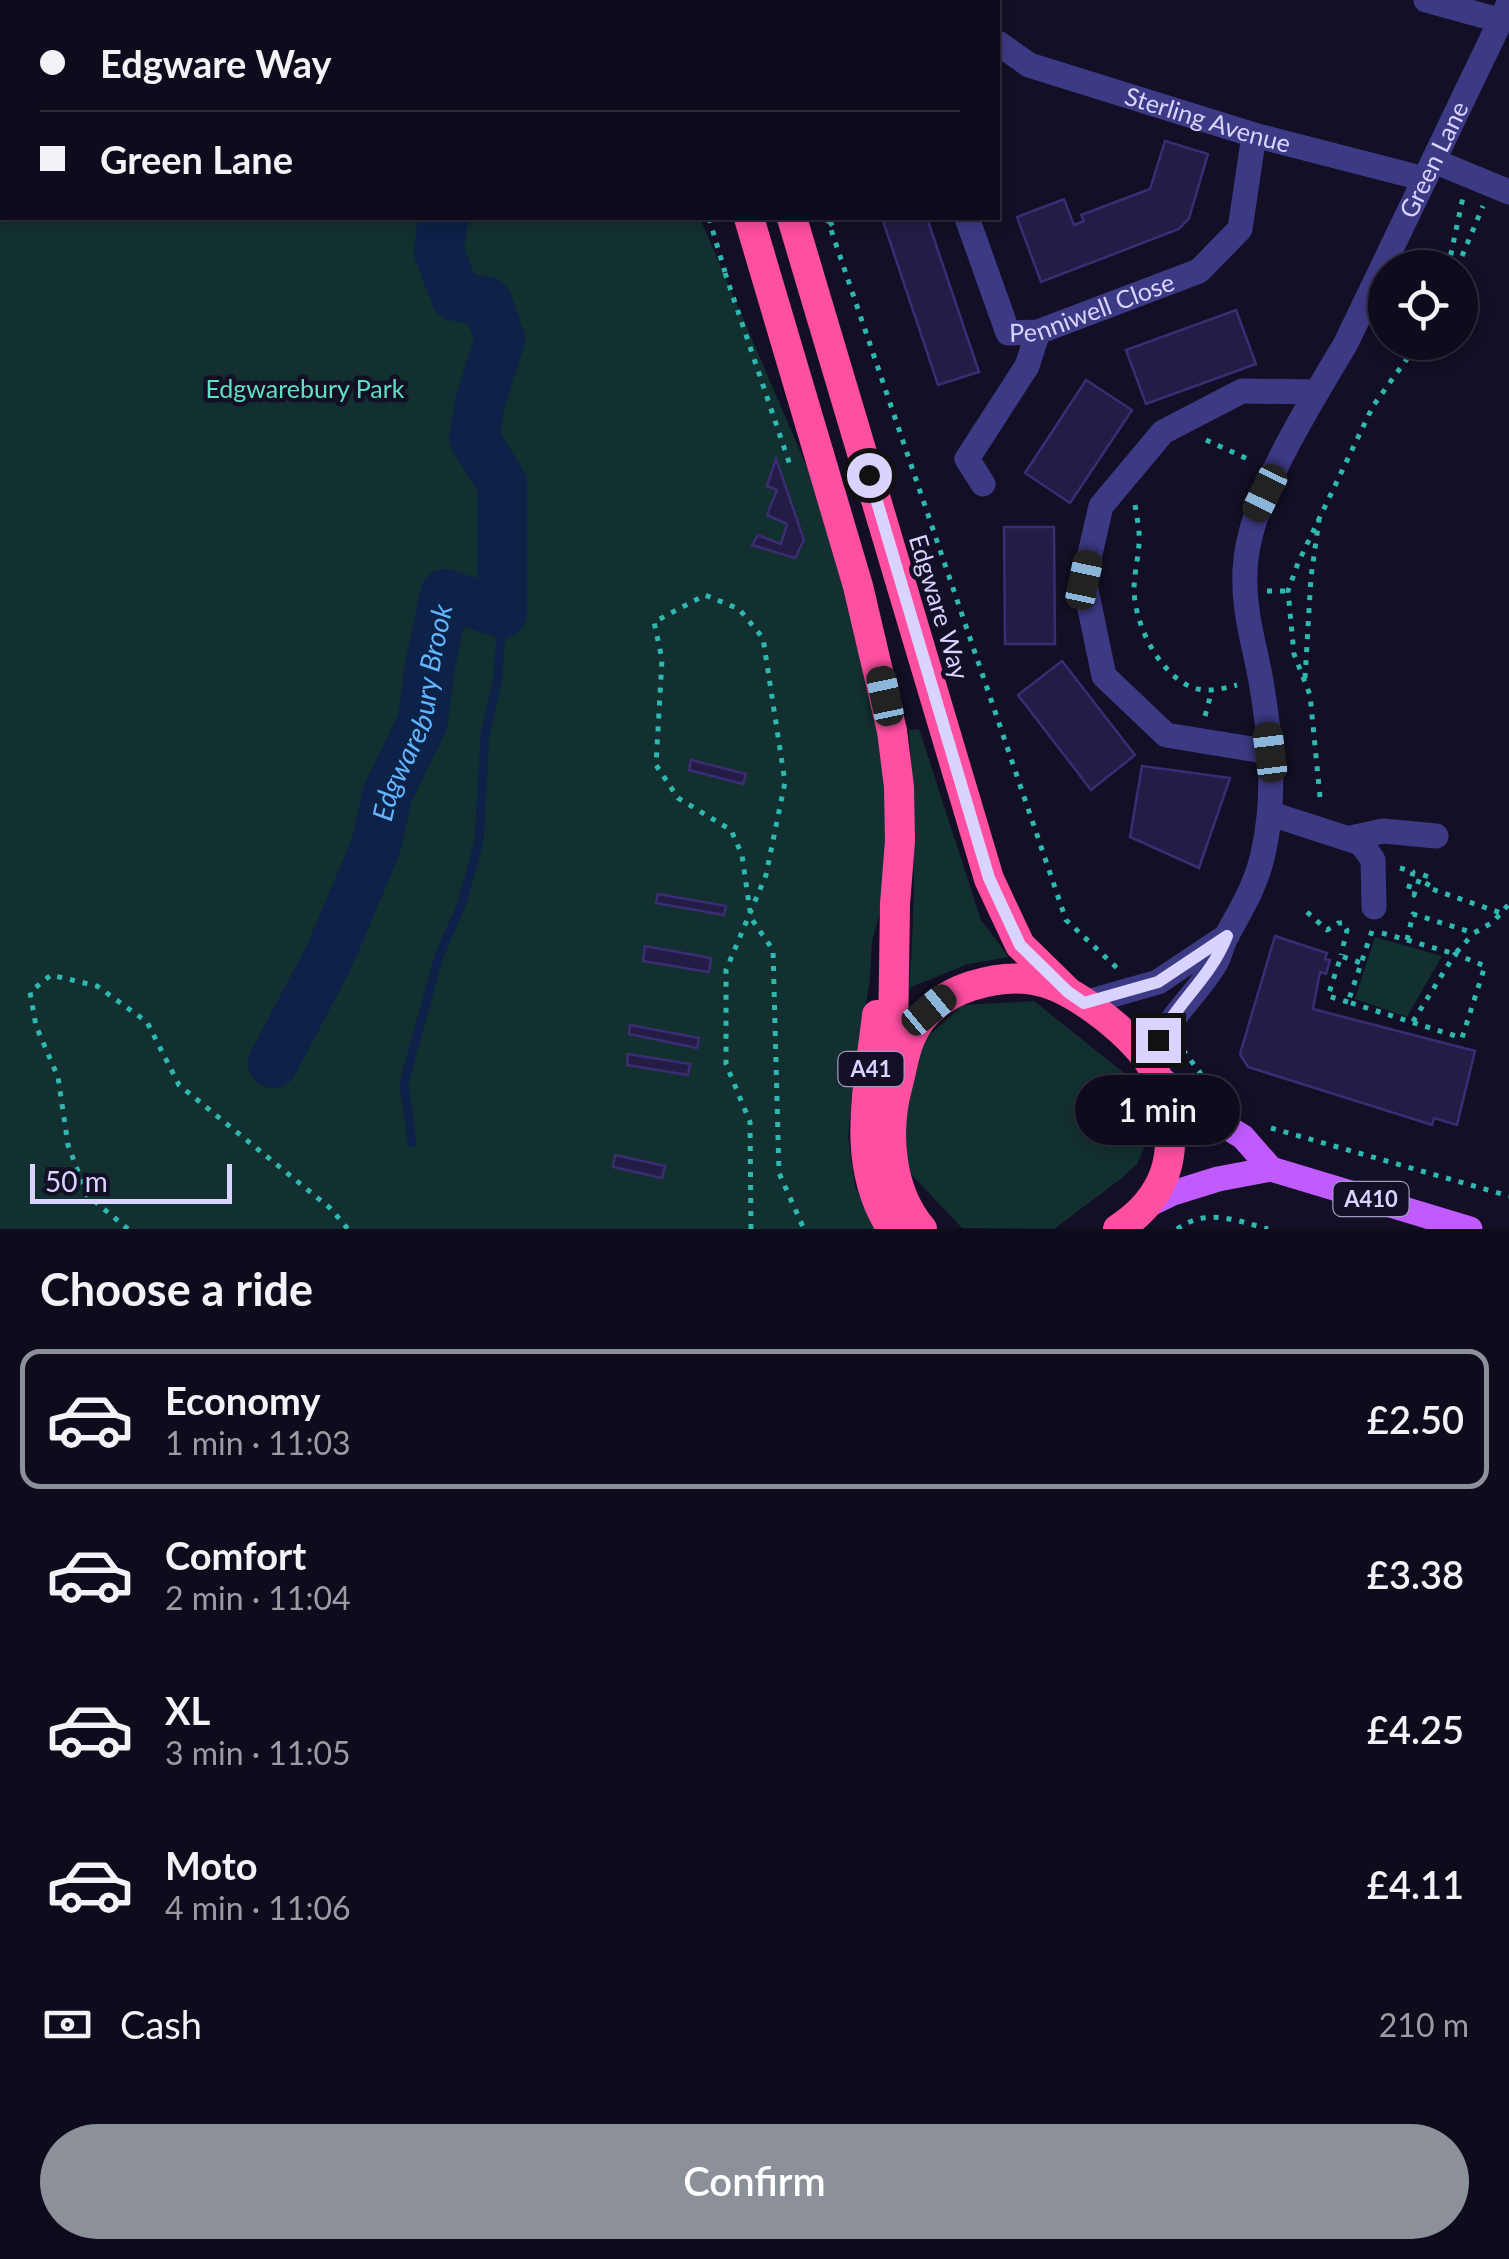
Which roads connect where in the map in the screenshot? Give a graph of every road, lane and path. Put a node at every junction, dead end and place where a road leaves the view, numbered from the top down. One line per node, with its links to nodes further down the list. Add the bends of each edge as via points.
1 (1426, 0): 2 (street)
2 (1505, 12): 5 (street, Green Lane)
3 (1000, 44): 4 (street, Sterling Avenue, via 1029,65)
4 (1254, 135): 5 (street, Sterling Avenue); 17 (street, Penniwell Close, via 1240,229 1199,271)
5 (1430, 170): 6 (street, Sterling Avenue); 19 (street, Green Lane)
6 (1463, 175): 7 (street, Sterling Avenue); 13 (path)
7 (1500, 189): 14 (path)
8 (710, 220): 16 (path)
9 (750, 220): 36 (highway, A41, via 878,660 899,787)
10 (793, 220): 49 (highway, Edgware Way, via 989,878 1020,945)
11 (968, 220): 17 (street, Penniwell Close, via 1008,333)
12 (828, 221): 48 (path, via 1066,920)
13 (1452, 250)
14 (1467, 250)
15 (742, 269): 16 (path)
16 (726, 273): 23 (path)
17 (1038, 332): 24 (street, via 1027,366 967,459)
18 (1406, 360): 25 (path, via 1373,406)
19 (1318, 392): 20 (street, via 1242,391); 21 (street, Green Lane)
20 (1196, 415): 21 (path, via 1199,434 1211,444); 22 (street, via 1163,432)
21 (1276, 471): 28 (street, Green Lane, via 1255,515 1245,566 1249,632)
22 (1122, 480): 28 (path, via 1134,501 1134,589 1150,644 1192,687 1216,690); 30 (street, via 1100,506 1084,580 1104,676 1166,735)
23 (795, 482)
24 (982, 484)
25 (1320, 515): 27 (path); 29 (path)
26 (1274, 591): 27 (path)
27 (1288, 591): 29 (path, via 1294,654)
28 (1261, 679): 30 (street, Green Lane)
29 (1305, 681): 31 (path)
30 (1270, 752): 32 (street, Green Lane)
31 (1320, 797)
32 (1271, 814): 34 (street); 43 (street, Green Lane, via 1254,886)
33 (1429, 831): 34 (street)
34 (1351, 838): 38 (street, via 1373,860)
35 (1412, 872): 40 (path, via 1408,891 1414,895 1421,874 1431,878 1426,887)
36 (895, 904): 55 (highway, A41); 64 (highway, A41, via 864,1133 870,1181)
37 (1509, 904): 40 (path)
38 (1374, 907)
39 (1307, 912): 46 (path, via 1330,931 1344,923)
40 (1501, 913): 42 (path)
41 (750, 918): 41 (path, via 742,856 731,830 678,798 656,765 662,659 654,622 704,595 739,608 763,638 785,782); 62 (path, via 726,970 726,1064 750,1122); 63 (path, via 773,950 778,1173)
42 (1474, 932): 44 (path, via 1413,914); 45 (path)
43 (1227, 936): 48 (street, Green Lane); 52 (street, Green Lane, via 1216,963)
44 (1407, 940): 45 (path); 47 (path, via 1372,930)
45 (1455, 954): 51 (path); 51 (path, via 1485,966 1462,1038)
46 (1341, 956): 47 (path); 50 (path, via 1328,996)
47 (1361, 963): 50 (path)
48 (1137, 990): 49 (street, Green Lane)
49 (1076, 998): 53 (highway, Edgware Way); 55 (highway, via 1045,982 1000,978 949,993 911,1037)
50 (1348, 1002): 51 (path)
51 (1412, 1022)
52 (1165, 1026): 53 (street, Green Lane); 54 (path)
53 (1154, 1070): 57 (main road, A410, via 1243,1137); 59 (highway, via 1171,1150)
54 (1210, 1086)
55 (892, 1105): 65 (highway, via 900,1192)
56 (1262, 1123): 58 (path)
57 (1272, 1170): 59 (main road, A410, via 1218,1180); 69 (main road, A410)
58 (1509, 1196)
59 (1146, 1206): 66 (highway)
60 (128, 1229): 61 (path, via 87,1195 68,1145 58,1077 30,992 50,975 97,986 147,1022 179,1085)
61 (348, 1229)
62 (751, 1229)
63 (804, 1229)
64 (892, 1229)
65 (922, 1229)
66 (1118, 1229)
67 (1177, 1229): 68 (path, via 1219,1216)
68 (1268, 1229)
69 (1470, 1229)

